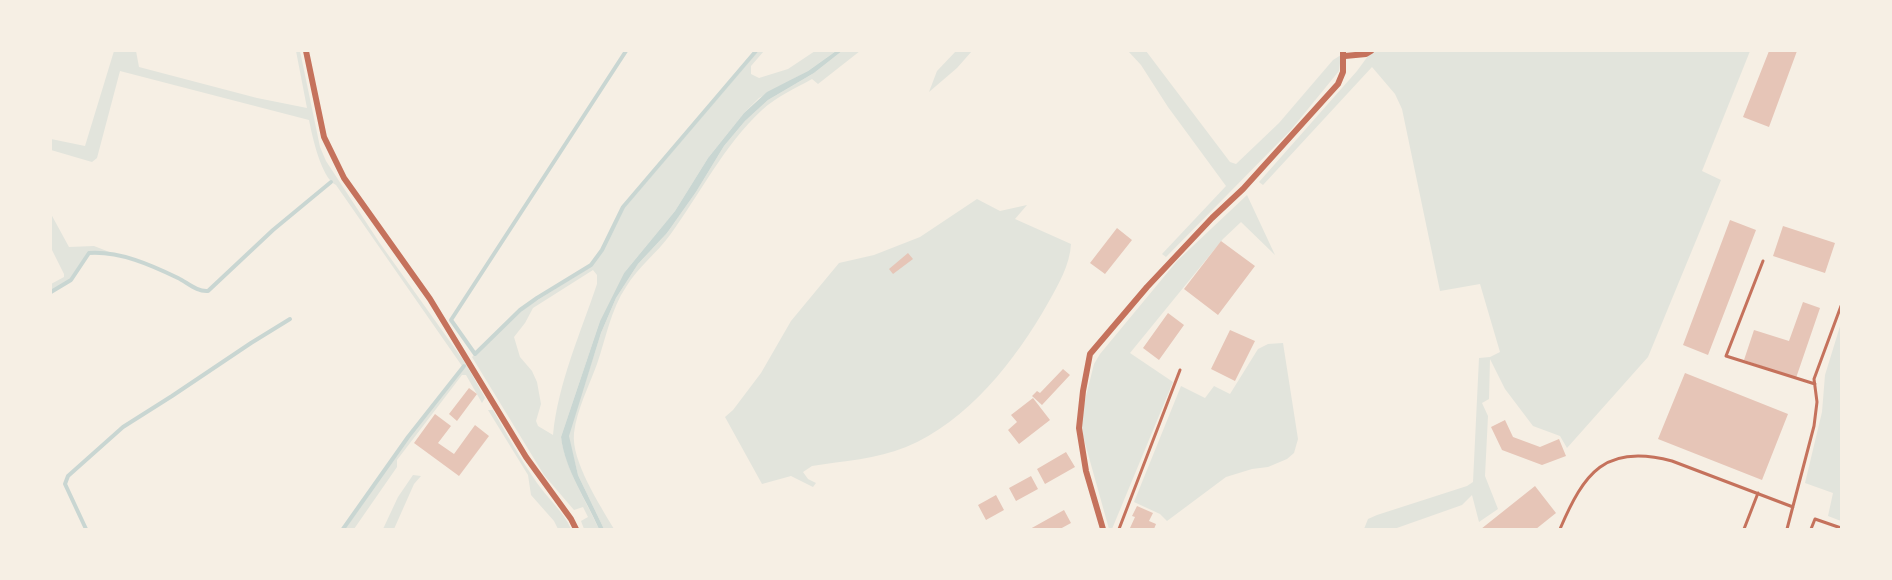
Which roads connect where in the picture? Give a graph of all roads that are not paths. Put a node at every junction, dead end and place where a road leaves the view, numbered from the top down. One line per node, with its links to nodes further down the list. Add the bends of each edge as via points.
1 (306, 51): 12 (street, via 324,137 344,178 430,299 526,457)
2 (1371, 51): 3 (street)
3 (1355, 53): 4 (street)
4 (1344, 54): 13 (street, via 1338,84 1147,287 1090,354 1079,428 1086,471)
5 (1763, 261): 8 (lane, via 1726,356)
6 (1841, 306): 8 (lane)
7 (1180, 370): 14 (lane)
8 (1815, 384): 10 (lane, via 1814,426)
9 (1758, 493): 10 (lane); 15 (lane, via 1659,457 1620,458 1602,465 1582,484); 16 (lane)
10 (1793, 507): 17 (lane)
11 (1841, 528): 18 (lane, via 1815,519)
12 (576, 529)
13 (1103, 529)
14 (1119, 529)
15 (1560, 529)
16 (1744, 529)
17 (1788, 529)
18 (1811, 529)

